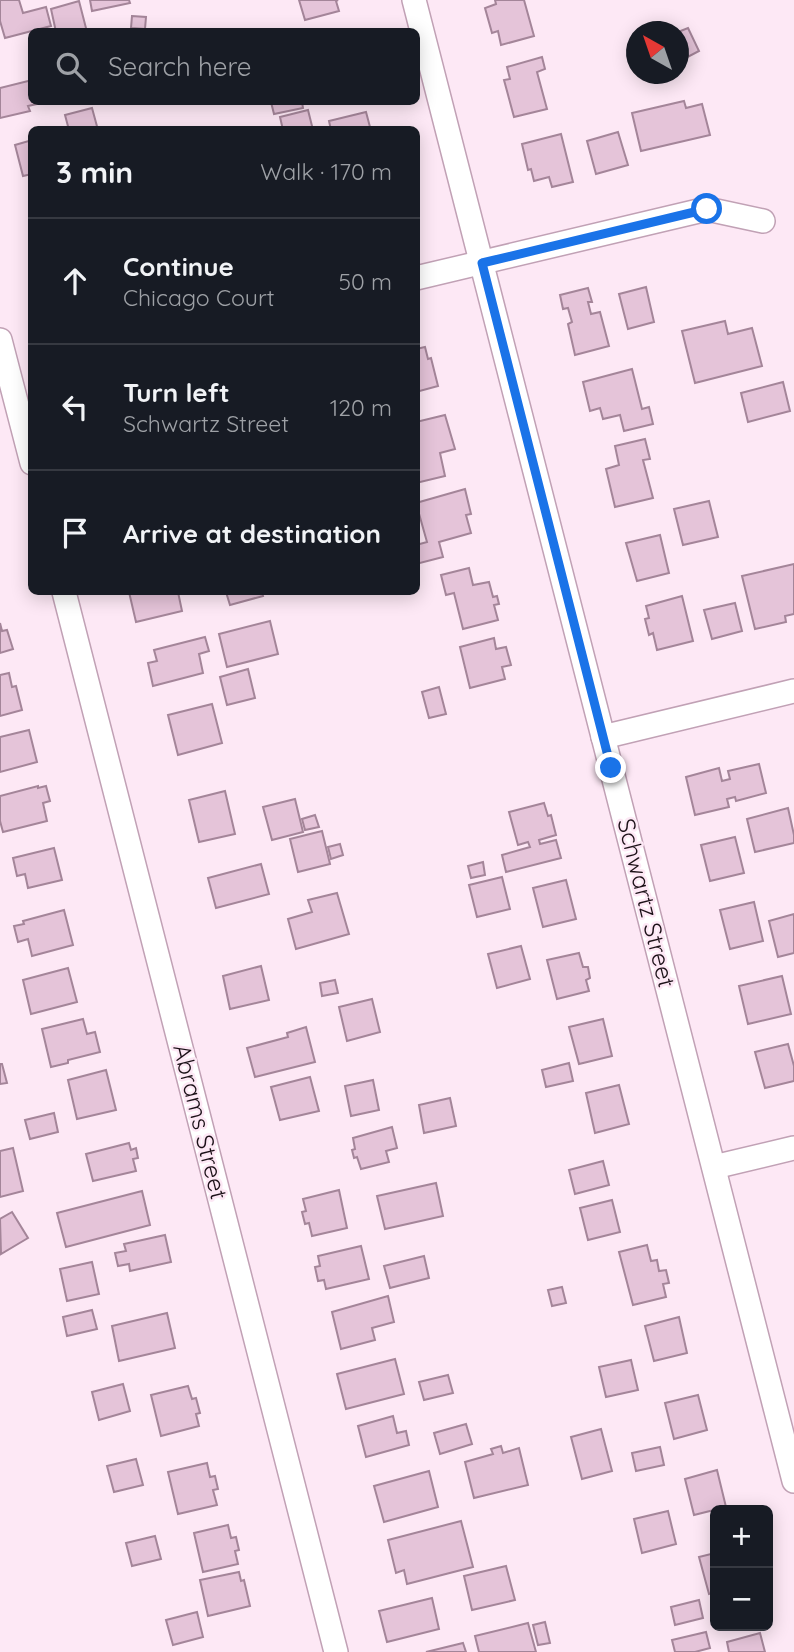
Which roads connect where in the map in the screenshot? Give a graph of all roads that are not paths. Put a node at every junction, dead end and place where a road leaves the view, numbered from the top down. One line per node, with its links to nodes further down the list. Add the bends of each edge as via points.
1 (414, 0): 3 (street, Schwartz Street)
2 (763, 221): 3 (street, via 707,209)
3 (482, 263): 4 (street); 9 (street, Schwartz Street)
4 (420, 277)
5 (0, 340): 6 (street)
6 (28, 448)
7 (65, 595): 13 (street, Abrams Street)
8 (794, 691): 9 (street)
9 (603, 737): 11 (street, Schwartz Street)
10 (794, 1148): 11 (street)
11 (714, 1167): 12 (street, Schwartz Street)
12 (794, 1480)
13 (336, 1652)

